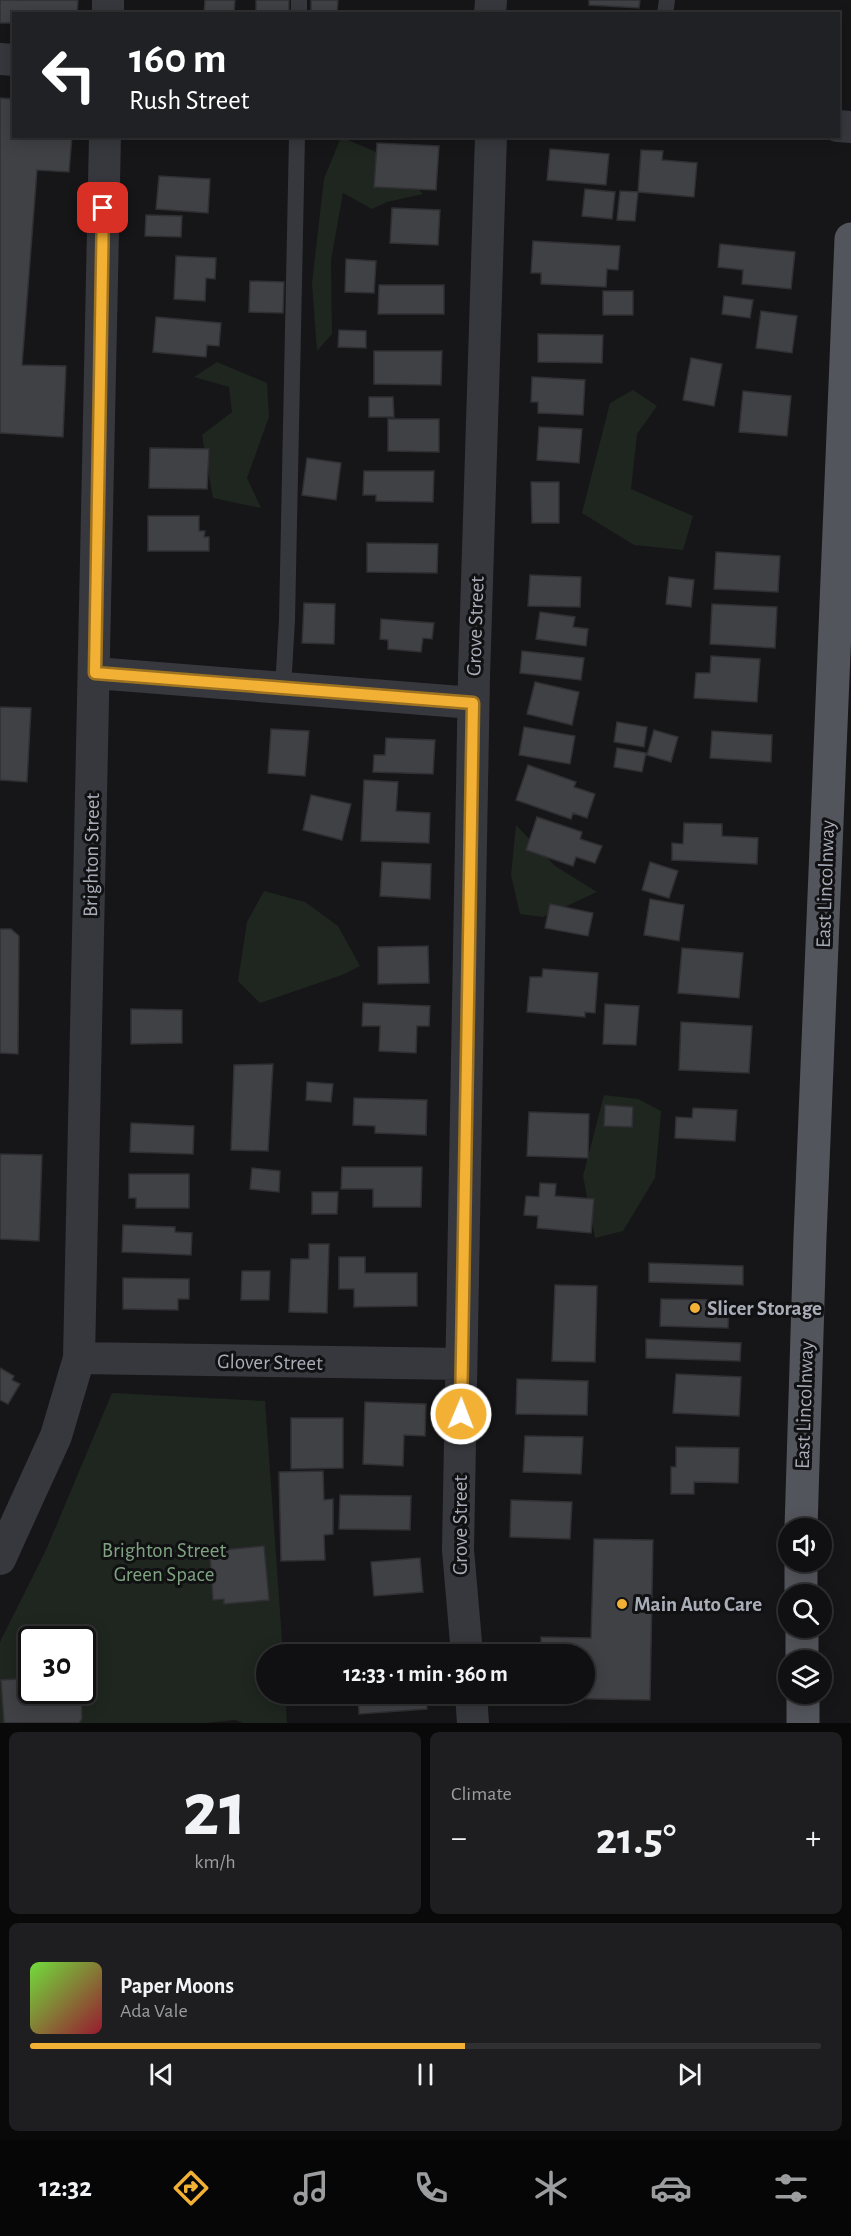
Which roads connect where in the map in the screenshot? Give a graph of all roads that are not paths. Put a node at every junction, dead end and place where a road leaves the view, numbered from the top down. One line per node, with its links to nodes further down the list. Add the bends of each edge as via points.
1 (105, 138): 8 (street, Brighton Street)
2 (297, 138): 9 (lane)
3 (491, 138): 10 (street, Grove Street)
4 (851, 239): 5 (main road, East Lincolnway)
5 (849, 350): 6 (main road, East Lincolnway)
6 (846, 504): 7 (main road, East Lincolnway)
7 (843, 650): 13 (main road, East Lincolnway, via 810,1237)
8 (95, 673): 9 (street); 11 (street, Brighton Street)
9 (283, 688): 10 (street)
10 (473, 703): 12 (street, Grove Street)
11 (79, 1358): 12 (street, Glover Street); 14 (street, Brighton Street, via 56,1436)
12 (461, 1364): 15 (street, Grove Street, via 458,1550)
13 (801, 1518)
14 (0, 1559)
15 (466, 1644)
16 (472, 1704): 18 (street)
17 (803, 1704): 19 (main road)
18 (473, 1723)
19 (803, 1723)

